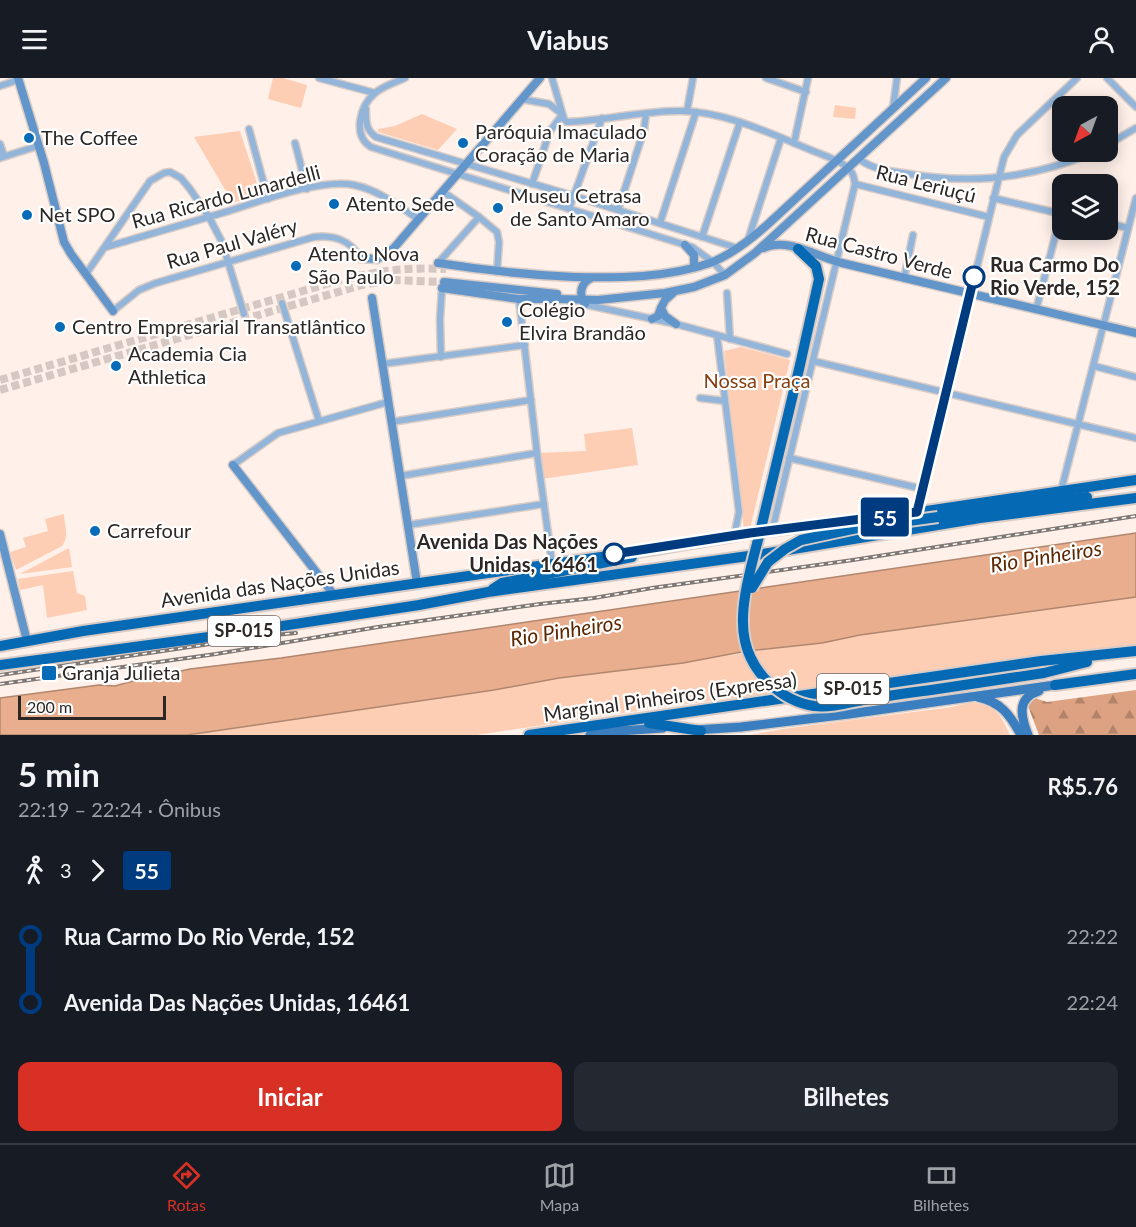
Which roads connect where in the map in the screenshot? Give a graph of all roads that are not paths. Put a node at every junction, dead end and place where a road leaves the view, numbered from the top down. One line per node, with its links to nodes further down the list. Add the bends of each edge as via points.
1 (319, 78): 18 (street)
2 (405, 78): 18 (street)
3 (530, 78): 16 (main road)
4 (540, 78): 16 (main road)
5 (552, 78): 19 (street)
6 (693, 78): 24 (street)
7 (766, 78): 17 (street)
8 (808, 78): 17 (street)
9 (897, 78): 23 (street)
10 (926, 78): 23 (main road)
11 (946, 78): 42 (main road)
12 (1077, 78): 48 (street, via 1011,143)
13 (1107, 78): 22 (street)
14 (18, 79): 15 (street); 40 (main road)
15 (0, 86)
16 (528, 91): 20 (main road)
17 (806, 92): 38 (street)
18 (375, 93): 29 (street, via 366,105)
19 (559, 98): 21 (street); 27 (street)
20 (521, 99): 21 (street); 45 (main road)
21 (549, 104): 27 (street)
22 (1136, 107)
23 (893, 109): 43 (main road)
24 (687, 111): 25 (street); 26 (street)
25 (696, 112): 30 (street); 64 (street)
26 (646, 114): 28 (street); 58 (street)
27 (562, 115): 28 (street, via 567,122); 49 (street, via 550,132)
28 (602, 118): 53 (street)
29 (363, 122): 33 (street); 37 (street, via 359,133)
30 (740, 122): 34 (street); 68 (street)
31 (1136, 128): 35 (street)
32 (249, 129): 56 (street)
33 (370, 132): 37 (street); 45 (street)
34 (781, 138): 38 (street); 70 (street)
35 (1118, 139)
36 (295, 143): 51 (street)
37 (365, 143): 47 (street)
38 (794, 143): 43 (street)
39 (0, 144): 41 (street)
40 (38, 146): 41 (street); 84 (main road, via 64,242)
41 (2, 157)
42 (859, 159): 46 (main road); 48 (street, via 871,167 928,178)
43 (837, 161): 46 (street); 70 (main road)
44 (1067, 162): 48 (street)
45 (466, 163): 47 (main road); 49 (street)
46 (849, 169): 50 (street); 75 (main road)
47 (456, 175): 52 (main road); 57 (street)
48 (998, 178): 54 (street)
49 (532, 184): 53 (street)
50 (855, 184): 62 (street, Rua Leriuçú); 79 (street)
51 (307, 189): 56 (street, Rua Ricardo Lunardelli); 63 (street, Rua Ricardo Lunardelli, via 354,185 387,198)
52 (442, 191): 61 (street); 63 (main road)
53 (574, 196): 57 (street); 58 (street)
54 (993, 198): 59 (street); 62 (street)
55 (1136, 198): 66 (street)
56 (268, 199): 60 (street, Rua Ricardo Lunardelli)
57 (569, 209): 71 (street)
58 (618, 210): 64 (street)
59 (1052, 212)
60 (209, 217): 72 (street, Rua Ricardo Lunardelli); 72 (street, via 181,178 164,173 145,187); 77 (street)
61 (479, 217): 80 (street); 83 (street, via 497,232)
62 (989, 217): 92 (street)
63 (418, 219): 76 (main road, via 393,249 377,259)
64 (660, 223): 68 (street)
65 (1118, 226): 66 (street)
66 (1128, 228): 103 (street)
67 (913, 235): 88 (street)
68 (702, 237): 73 (street)
69 (1055, 240): 98 (street)
70 (748, 242): 73 (main road)
71 (685, 245): 78 (street); 81 (main road, via 694,255)
72 (106, 247): 84 (street)
73 (737, 248): 78 (main road)
74 (798, 249): 75 (main road, Rua Castro Verde, via 776,244); 79 (main road, Rua Castro Verde); 142 (highway, bridge, via 816,266 819,279)
75 (755, 253): 85 (main road)
76 (360, 258): 77 (street, Rua Paul Valéry, via 346,241 319,236)
77 (229, 262): 99 (street, Rua Paul Valéry, via 139,290); 100 (street)
78 (712, 262): 81 (main road); 85 (street)
79 (836, 262): 88 (main road, Rua Castro Verde); 110 (street)
80 (438, 263): 83 (main road)
81 (694, 267): 87 (main road, via 644,277)
82 (446, 269): 86 (main road, via 532,279)
83 (497, 272): 86 (main road)
84 (86, 274): 99 (main road)
85 (725, 275): 90 (main road)
86 (564, 276): 87 (main road)
87 (591, 277): 95 (main road, via 583,283)
88 (904, 279): 92 (main road, Rua Castro Verde)
89 (443, 285): 94 (main road); 95 (main road); 109 (street)
90 (677, 291): 95 (main road); 97 (main road)
91 (727, 293): 106 (street)
92 (970, 293): 98 (main road, Rua Castro Verde); 114 (street)
93 (372, 298): 111 (main road)
94 (519, 298): 95 (main road); 107 (street)
95 (582, 300): 101 (street)
96 (282, 303): 119 (street)
97 (662, 308): 101 (main road); 102 (main road, via 665,316)
98 (1036, 310): 103 (main road, Rua Castro Verde)
99 (113, 311)
100 (244, 314)
101 (652, 319): 102 (street)
102 (676, 324): 105 (street)
103 (1104, 325): 104 (main road, Rua Castro Verde); 112 (street)
104 (1136, 333)
105 (717, 335): 106 (street); 117 (street)
106 (730, 339): 108 (street)
107 (525, 345): 109 (street); 116 (street)
108 (787, 354)
109 (441, 357): 111 (street)
110 (813, 361): 114 (street); 124 (street)
111 (382, 364): 118 (main road)
112 (1094, 366): 113 (street); 121 (street)
113 (1136, 377)
114 (947, 392): 121 (street); 128 (street)
115 (700, 398): 117 (street)
116 (531, 400): 120 (street); 123 (street)
117 (725, 401): 136 (street, via 739,512)
118 (388, 402): 119 (street); 120 (main road)
119 (319, 422): 125 (street, via 278,434)
120 (391, 422): 126 (main road)
121 (1078, 424): 122 (street); 129 (street)
122 (1136, 438)
123 (537, 453): 126 (street); 131 (street)
124 (789, 458): 128 (street); 134 (street)
125 (233, 465): 141 (main road)
126 (400, 476): 133 (main road)
127 (1136, 480): 129 (highway, Avenida das Nações Unidas)
128 (923, 489): 132 (street)
129 (1061, 491): 132 (highway, Avenida das Nações Unidas)
130 (1131, 498): 140 (highway, SP-015); 142 (highway, bridge, via 1110,494 857,528 801,540 777,554 762,569)
131 (544, 504): 133 (street); 138 (street)
132 (917, 512): 134 (highway, Avenida das Nações Unidas)
133 (408, 525): 139 (main road)
134 (772, 531): 136 (highway, Avenida das Nações Unidas)
135 (0, 534): 143 (main road)
136 (734, 537): 137 (highway, Avenida das Nações Unidas)
137 (650, 550): 138 (highway, Avenida das Nações Unidas); 140 (highway, via 627,559 502,583)
138 (552, 563): 139 (highway, Avenida das Nações Unidas)
139 (417, 583): 141 (highway, Avenida das Nações Unidas)
140 (488, 592): 146 (highway, SP-015)
141 (334, 595): 143 (highway, Avenida das Nações Unidas)
142 (745, 605): 145 (highway, bridge, via 744,639 759,672 784,695 814,706 1044,673)
143 (27, 641): 144 (highway, Avenida das Nações Unidas)
144 (0, 646)
145 (1136, 651): 152 (highway, Marginal Pinheiros (Expressa) / SP-015, via 1041,661)
146 (0, 665)
147 (1136, 674): 148 (highway)
148 (1055, 685): 149 (main road); 151 (main road, via 1029,695)
149 (970, 696): 150 (main road); 153 (main road)
150 (1010, 705): 151 (main road, via 1019,706); 156 (main road)
151 (1021, 714): 157 (main road)
152 (627, 721): 153 (highway); 154 (highway, Marginal Pinheiros (Expressa) / SP-015)
153 (701, 730): 155 (main road, via 657,728)
154 (529, 735)
155 (590, 735)
156 (1021, 735)
157 (1028, 735)

